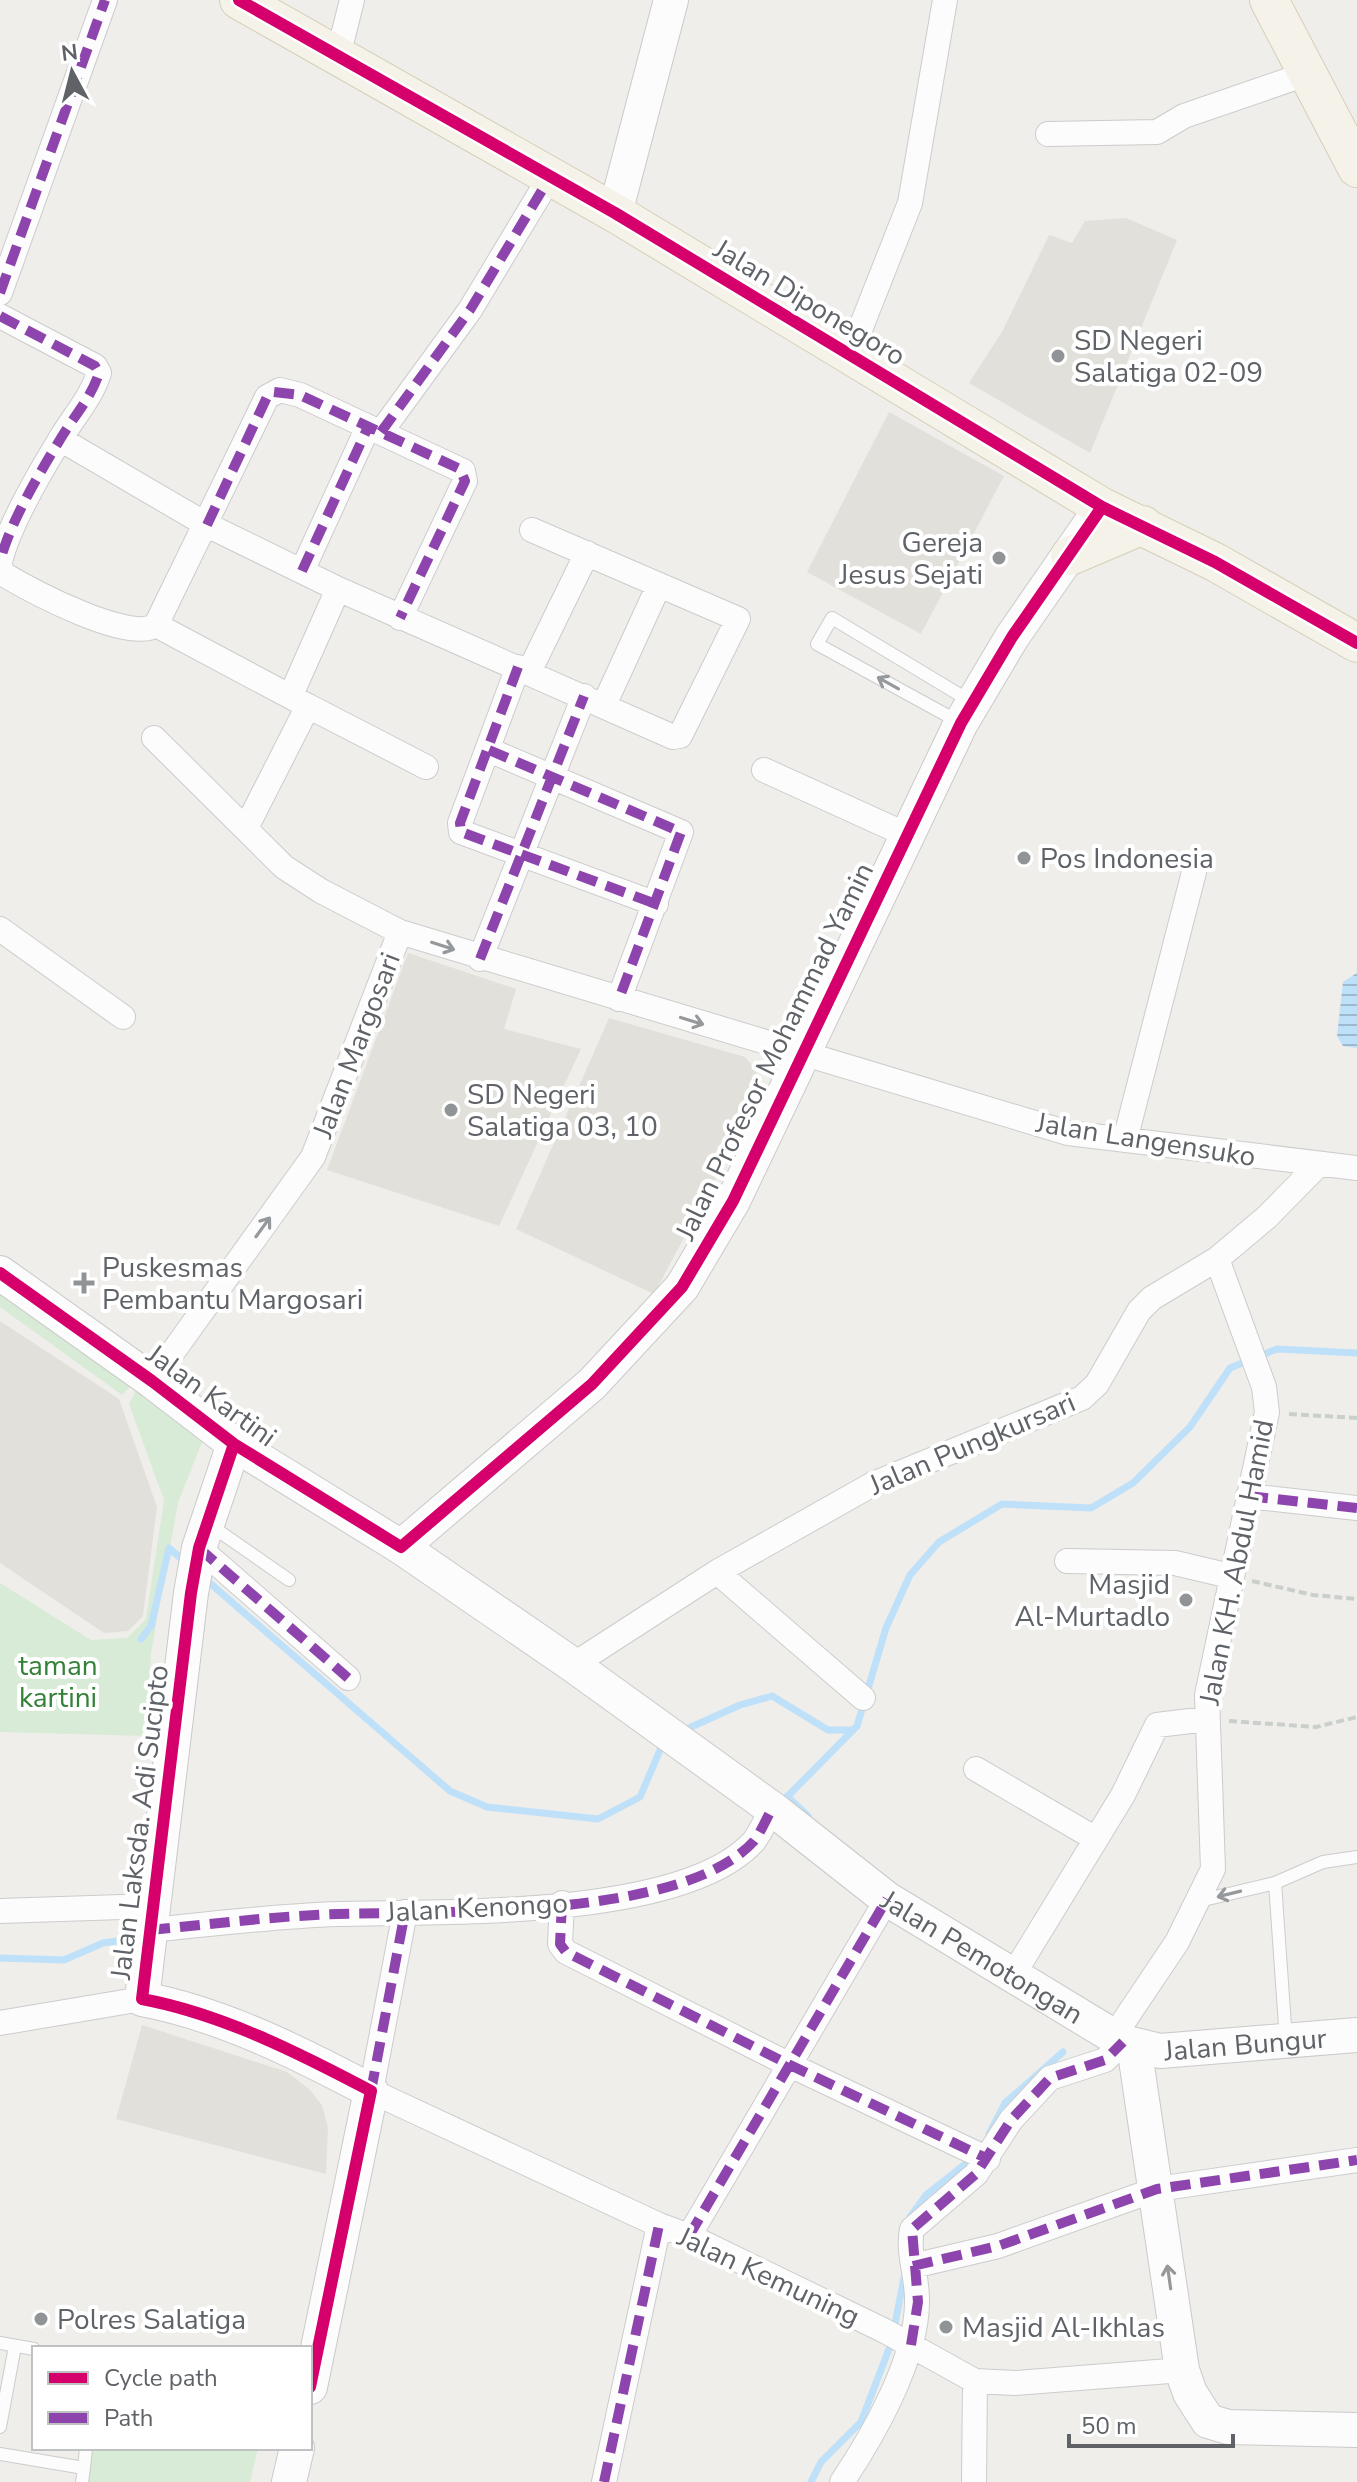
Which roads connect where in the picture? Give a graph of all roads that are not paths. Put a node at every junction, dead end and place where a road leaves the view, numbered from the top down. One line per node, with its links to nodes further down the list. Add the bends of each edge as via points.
1 (105, 0): 13 (street)
2 (239, 0): 7 (main road, Jalan Diponegoro)
3 (352, 0): 7 (street)
4 (671, 0): 12 (main road)
5 (945, 0): 15 (street, via 910,203)
6 (1269, 0): 8 (main road)
7 (338, 56): 11 (main road, Jalan Diponegoro)
8 (1306, 74): 9 (street, via 1184,116 1157,132); 10 (main road)
9 (1048, 134)
10 (1357, 168)
11 (550, 177): 12 (main road, Jalan Diponegoro); 16 (street, via 470,310)
12 (615, 213): 15 (main road, Jalan Diponegoro)
13 (2, 279)
14 (0, 316): 17 (street, via 99,370 87,401)
15 (850, 355): 18 (main road, Jalan Diponegoro)
16 (375, 430): 20 (street, via 300,395 274,392 267,397); 26 (street); 29 (street, via 460,469 465,477)
17 (60, 439): 20 (street); 25 (street)
18 (1064, 484): 19 (main road, Jalan Diponegoro); 23 (main road)
19 (1102, 507): 21 (main road, Jalan Diponegoro); 23 (main road, Jalan Profesor Mohammad Yamin)
20 (207, 525): 26 (street); 30 (street)
21 (1143, 525): 23 (main road); 31 (main road, Jalan Diponegoro)
22 (532, 530): 24 (street)
23 (1074, 548): 35 (main road, Jalan Profesor Mohammad Yamin)
24 (587, 553): 27 (street); 32 (street)
25 (0, 564): 30 (street, via 3,574 25,587 109,623 134,631)
26 (302, 571): 28 (street)
27 (659, 585): 34 (street); 34 (street, via 738,622 680,736)
28 (338, 589): 29 (street); 33 (street)
29 (400, 618): 32 (street)
30 (156, 625): 33 (street)
31 (1357, 643)
32 (524, 670): 34 (street); 37 (street)
33 (300, 700): 38 (street); 41 (street)
34 (594, 701): 40 (street)
35 (967, 713): 35 (lane, one-way to 35, via 817,644 832,618); 42 (main road, Jalan Profesor Mohammad Yamin)
36 (154, 738): 41 (street)
37 (489, 750): 40 (street); 43 (street, via 460,829)
38 (426, 767)
39 (764, 770): 42 (street)
40 (551, 775): 43 (street); 45 (street, via 681,832)
41 (247, 826): 47 (street, via 284,867)
42 (907, 835): 51 (main road, Jalan Profesor Mohammad Yamin)
43 (519, 856): 45 (street); 48 (street)
44 (1194, 872): 52 (street)
45 (656, 904): 49 (street)
46 (0, 929): 50 (street)
47 (400, 932): 48 (street, Jalan Margosari, one-way to 48); 57 (street, Jalan Margosari, one-way to 47, via 313,1157)
48 (480, 959): 49 (street, Jalan Margosari)
49 (619, 999): 51 (street, Jalan Margosari, one-way to 51)
50 (123, 1017)
51 (800, 1055): 52 (street, Jalan Langensuko, via 1068,1133); 62 (main road, Jalan Profesor Mohammad Yamin, via 733,1201 682,1287 592,1384)
52 (1125, 1140): 53 (street, Jalan Langensuko)
53 (1319, 1164): 54 (street, Jalan Langensuko); 55 (street, Jalan Pungkursari)
54 (1357, 1168)
55 (1217, 1259): 59 (street, Jalan KH. Abdul Hamid, via 1261,1377 1267,1412); 64 (street, Jalan Pungkursari, via 1145,1304 1097,1384 1082,1398 873,1484)
56 (0, 1273): 57 (main road, Jalan Kartini)
57 (152, 1381): 58 (main road, Jalan Kartini)
58 (234, 1444): 61 (main road, Jalan Laksda. Adi Sucipto); 62 (main road, Jalan Kartini)
59 (1248, 1496): 60 (street); 65 (street, Jalan KH. Abdul Hamid)
60 (1357, 1508)
61 (202, 1540): 66 (lane); 68 (street); 81 (main road, Jalan Laksda. Adi Sucipto)
62 (401, 1547): 67 (main road, Jalan Pemotongan)
63 (1067, 1561): 65 (street, via 1175,1563)
64 (717, 1572): 67 (street, Jalan Pungkursari); 69 (street)
65 (1230, 1576): 70 (street, Jalan KH. Abdul Hamid, via 1212,1655)
66 (289, 1580)
67 (573, 1665): 72 (main road, Jalan Pemotongan)
68 (348, 1678)
69 (863, 1698)
70 (1207, 1719): 73 (street, via 1157,1725); 77 (street, Jalan KH. Abdul Hamid, via 1214,1859)
71 (976, 1769): 73 (street)
72 (777, 1813): 76 (main road, Jalan Pemotongan); 78 (street, Jalan Kenongo, via 753,1841 720,1866 650,1891)
73 (1096, 1839): 82 (street)
74 (1357, 1857): 75 (lane, via 1323,1862)
75 (1275, 1883): 77 (lane, one-way to 77); 86 (lane)
76 (887, 1899): 82 (main road, Jalan Pemotongan); 88 (street)
77 (1199, 1902): 87 (street, Jalan KH. Abdul Hamid)
78 (562, 1907): 80 (street, Jalan Kenongo); 88 (street, via 560,1944 566,1952)
79 (0, 1911): 81 (street, Jalan Kenongo)
80 (405, 1917): 81 (street, Jalan Kenongo, via 282,1916); 89 (street)
81 (151, 1927): 83 (main road, Jalan Laksda. Adi Sucipto)
82 (1013, 1975): 87 (main road, Jalan Pemotongan)
83 (142, 1999): 84 (street); 89 (main road, Jalan Laksda. Adi Sucipto, via 245,2032)
84 (0, 2023)
85 (1357, 2035): 86 (main road, Jalan Bungur)
86 (1286, 2040): 87 (main road, Jalan Bungur, via 1160,2051)
87 (1123, 2041): 90 (street, via 1105,2060 1050,2078 1011,2120); 92 (main road)
88 (790, 2065): 90 (street); 94 (street)
89 (371, 2091): 93 (street, Jalan Kemuning); 101 (main road)
90 (988, 2159): 95 (street, via 912,2229)
91 (1357, 2160): 92 (street)
92 (1157, 2189): 95 (street, via 998,2246); 100 (main road, one-way to 92)
93 (659, 2225): 94 (street, Jalan Kemuning); 110 (street)
94 (689, 2236): 97 (street, Jalan Kemuning)
95 (913, 2266): 97 (street, via 918,2302)
96 (0, 2343): 98 (lane)
97 (910, 2344): 102 (street, Jalan Kemuning); 111 (street, via 864,2449)
98 (15, 2346): 99 (lane); 103 (lane)
99 (32, 2349)
100 (1182, 2370): 102 (street, Jalan Kemuning, via 1015,2383); 104 (main road, via 1208,2421 1228,2427)
101 (312, 2377)
102 (975, 2381): 112 (street)
103 (0, 2427)
104 (1357, 2430)
105 (86, 2450): 108 (lane)
106 (297, 2450): 109 (main road)
107 (0, 2454): 108 (lane)
108 (83, 2475)
109 (289, 2482)
110 (604, 2482)
111 (842, 2482)
112 (974, 2482)

